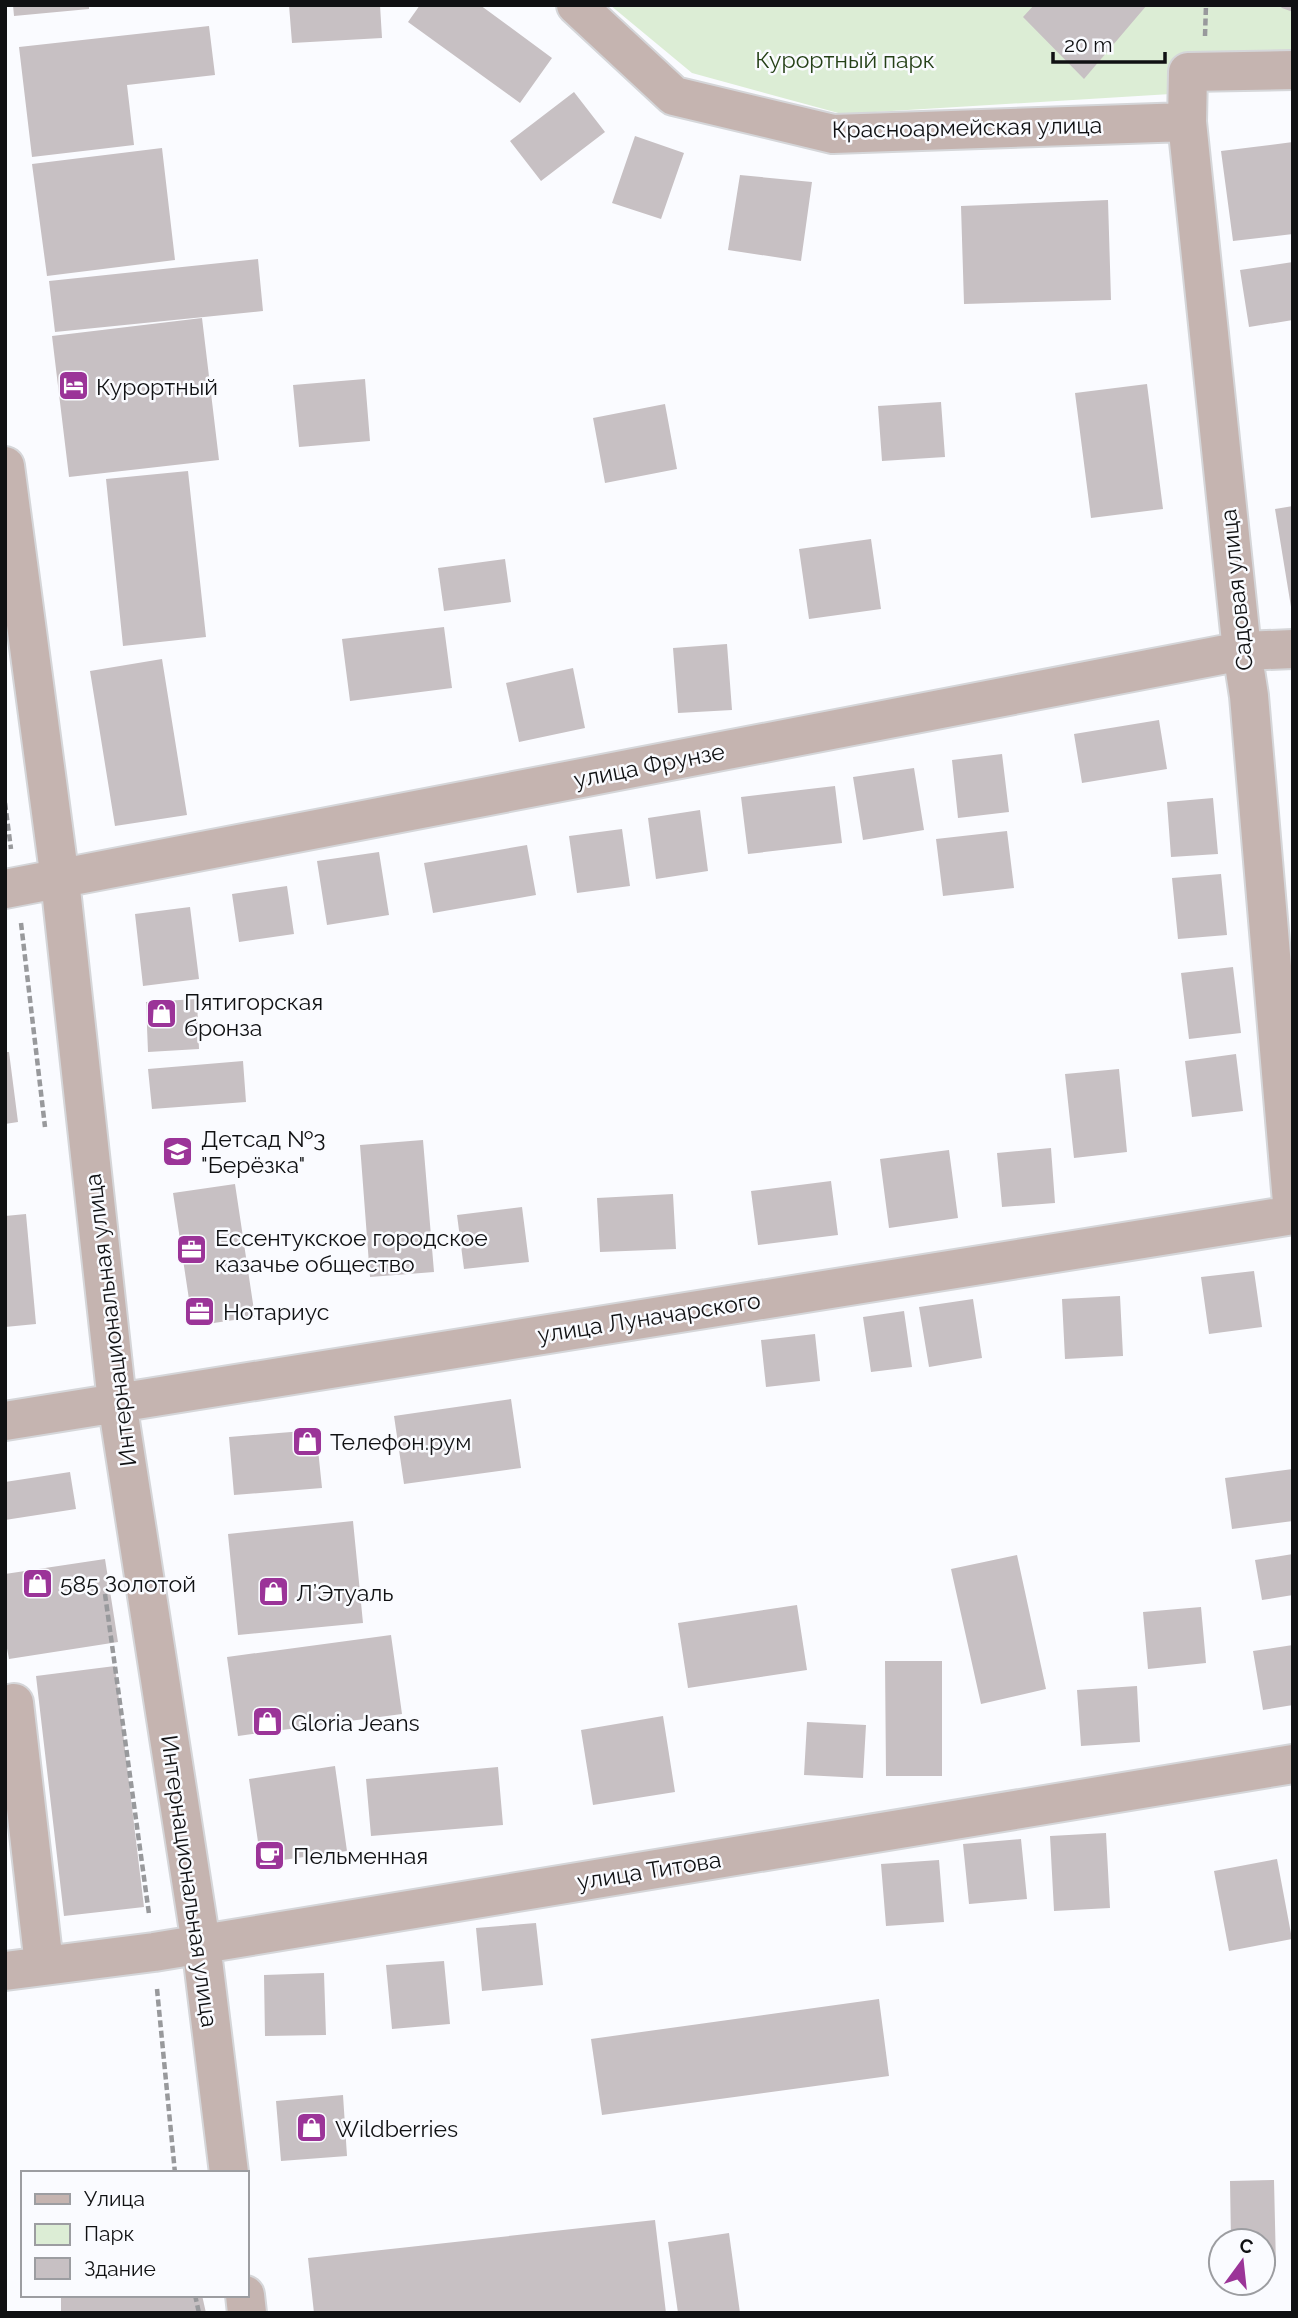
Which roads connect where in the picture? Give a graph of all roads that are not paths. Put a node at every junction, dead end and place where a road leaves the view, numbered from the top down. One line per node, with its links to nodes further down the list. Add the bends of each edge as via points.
1 (576, 5): 3 (street, Красноармейская улица, via 674,96 832,134)
2 (1293, 70): 3 (street, Садовая улица, via 1188,72)
3 (1187, 122): 6 (street, Садовая улица)
4 (5, 466): 7 (street, Интернациональная улица)
5 (1293, 649): 6 (street, улица Фрунзе)
6 (1242, 651): 7 (street, улица Фрунзе); 9 (street, Садовая улица)
7 (60, 880): 8 (street, улица Фрунзе); 10 (street, Интернациональная улица)
8 (5, 889)
9 (1293, 1214): 10 (street, улица Луначарского)
10 (117, 1402): 11 (street, улица Луначарского); 14 (street, Интернациональная улица)
11 (5, 1421)
12 (14, 1703): 15 (street)
13 (1293, 1764): 14 (street, улица Титова)
14 (201, 1944): 15 (street, улица Титова); 17 (street, Интернациональная улица)
15 (44, 1965): 16 (street, улица Титова)
16 (5, 1971)
17 (229, 2171)

